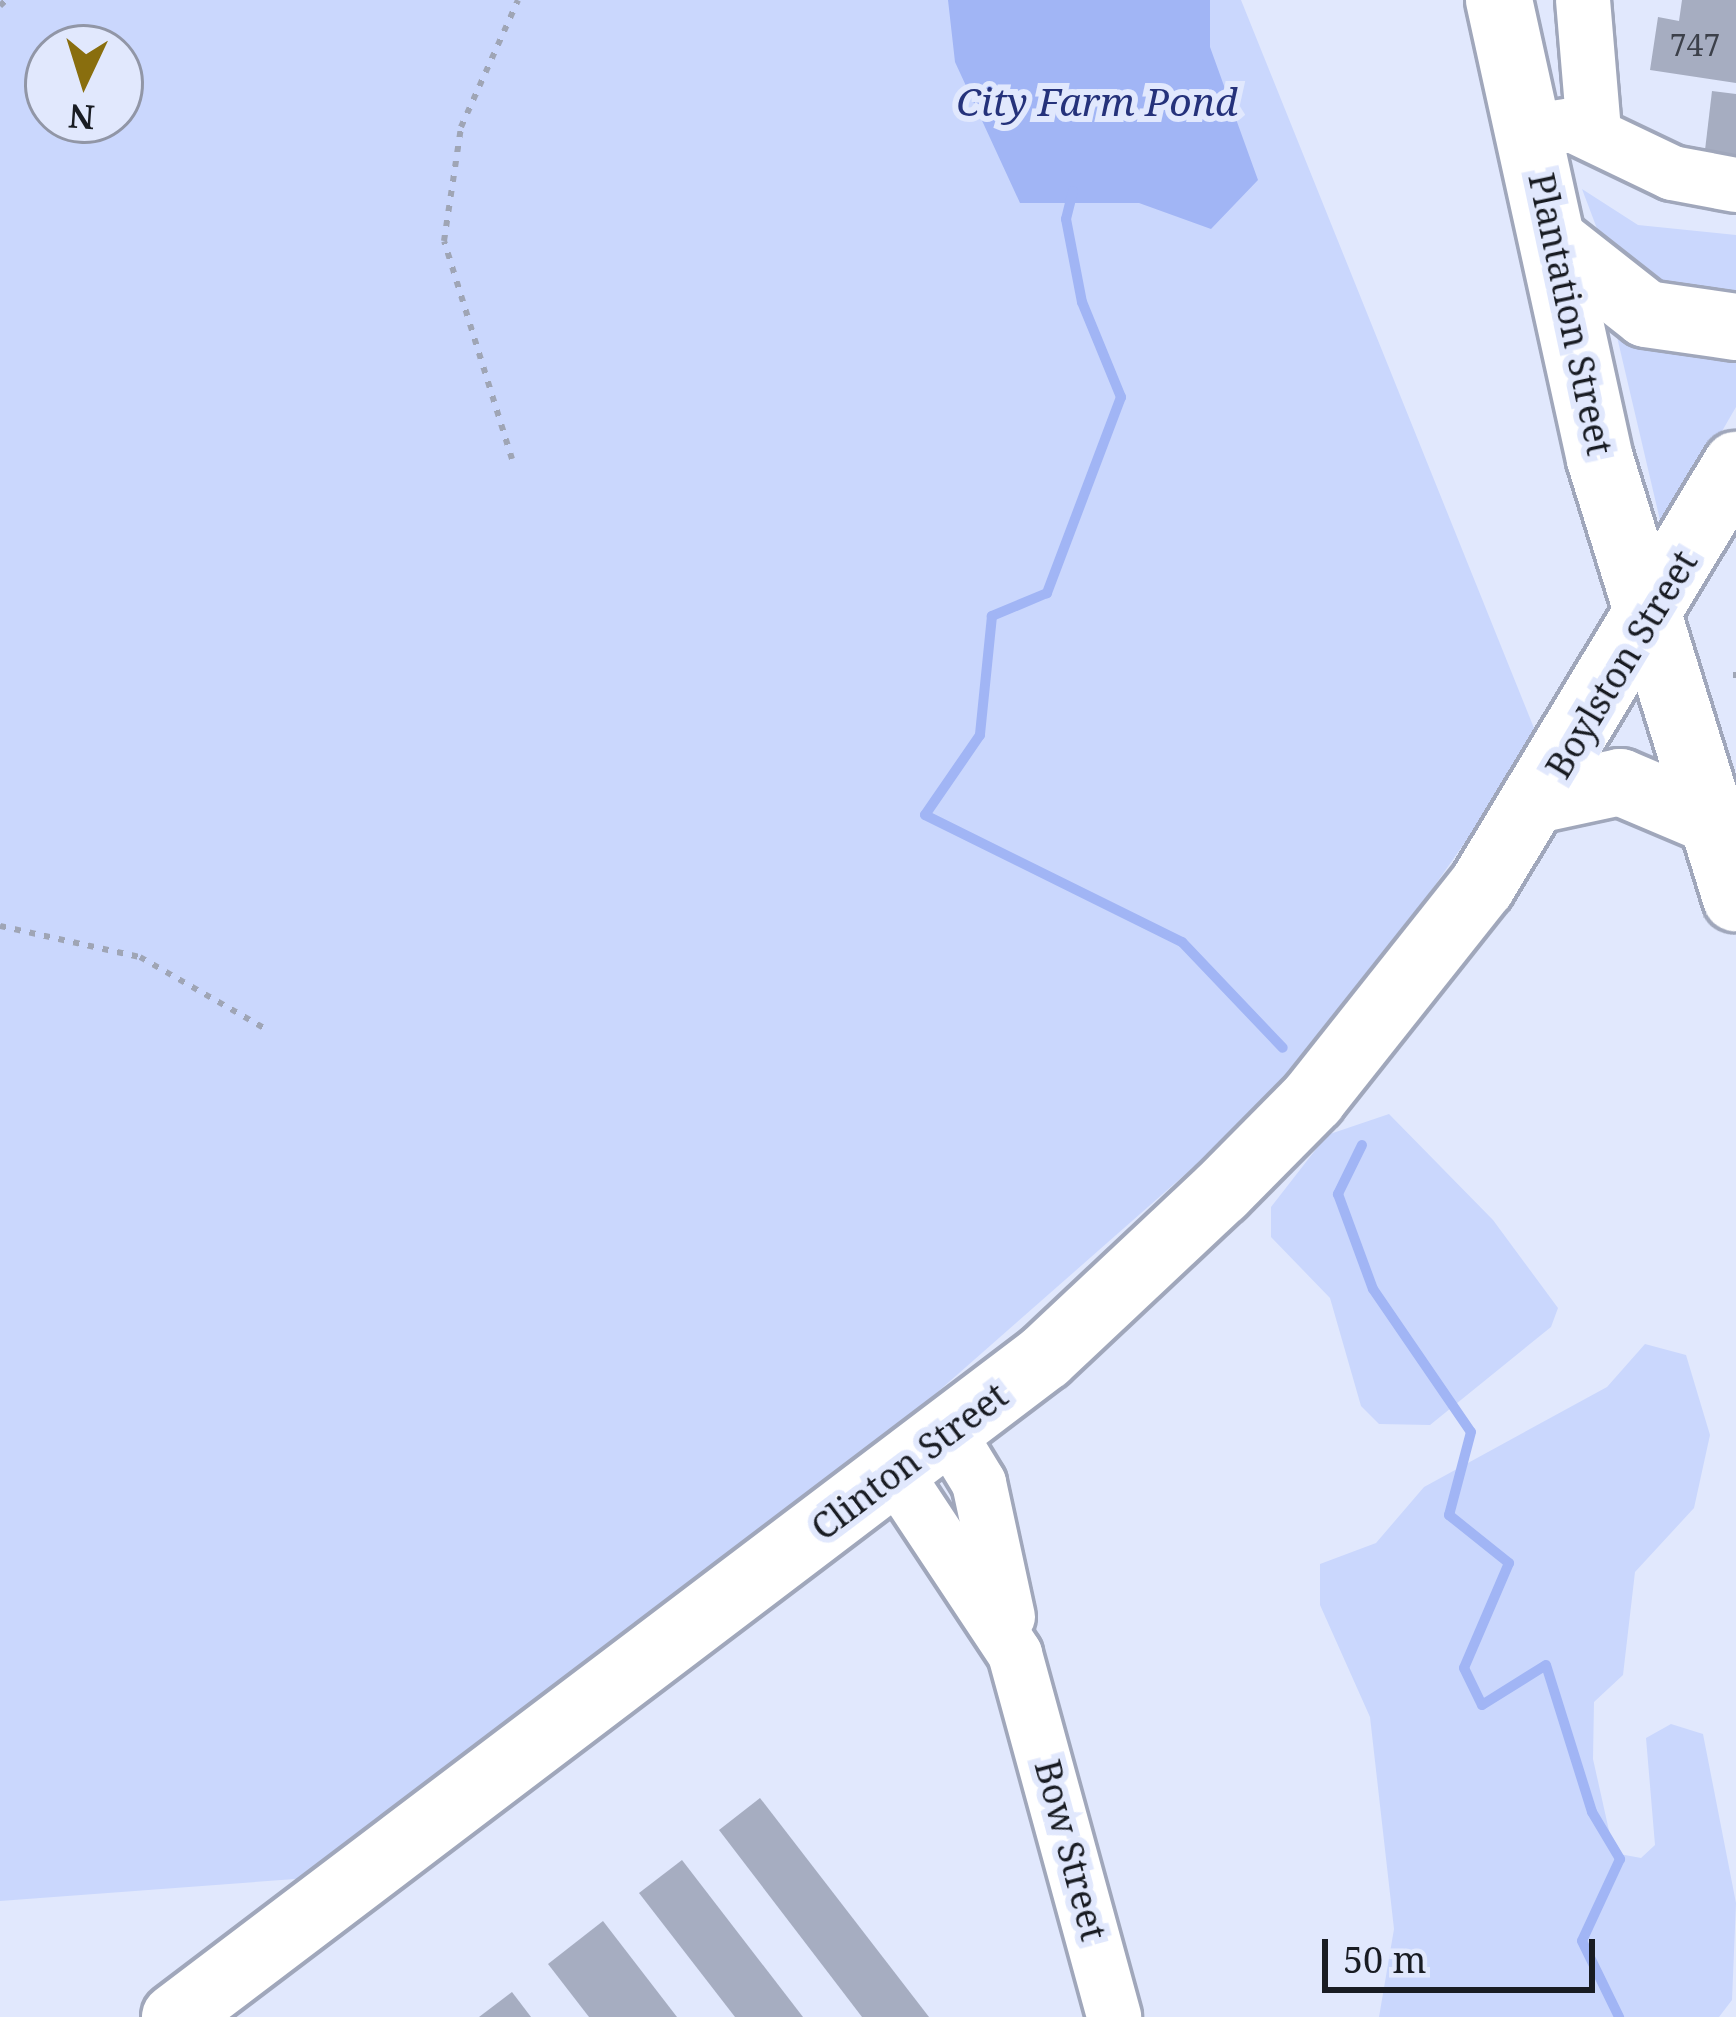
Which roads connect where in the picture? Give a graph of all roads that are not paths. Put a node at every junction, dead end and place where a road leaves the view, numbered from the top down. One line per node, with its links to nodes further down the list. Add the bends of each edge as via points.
1 (1583, 0): 3 (street)
2 (1514, 9): 3 (main road, Plantation Street)
3 (1563, 131): 4 (street, via 1672,173); 5 (main road, Plantation Street)
4 (1736, 185)
5 (1562, 247): 6 (main road, via 1646,314); 8 (main road, Plantation Street, via 1600,459)
6 (1736, 327)
7 (1736, 465): 8 (main road, Boylston Street)
8 (1648, 626): 9 (main road, Boylston Street); 10 (main road, Plantation Street)
9 (1541, 799): 10 (main road, via 1620,782); 12 (main road, Clinton Street, via 1313,1099 1045,1357)
10 (1707, 819): 11 (main road, Plantation Street)
11 (1736, 898)
12 (948, 1432): 13 (main road, Clinton Street); 14 (street, Bow Street, via 980,1483)
13 (896, 1474): 14 (street, Bow Street, via 988,1605); 15 (main road, Clinton Street)
14 (1024, 1684): 16 (street, Bow Street)
15 (175, 2017)
16 (1114, 2017)

